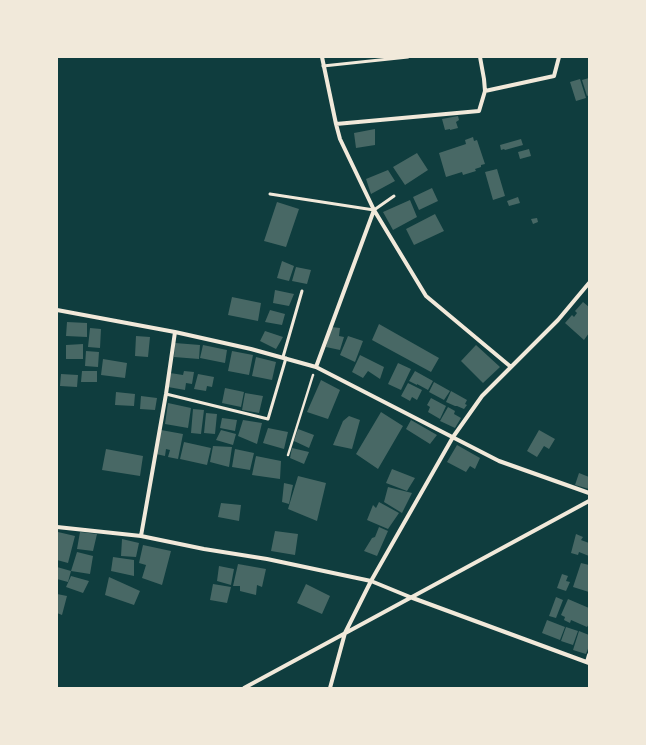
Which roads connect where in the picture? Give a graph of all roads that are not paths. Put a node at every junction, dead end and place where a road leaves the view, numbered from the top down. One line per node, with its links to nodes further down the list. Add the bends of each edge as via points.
1 (322, 57): 5 (street)
2 (408, 57): 5 (lane)
3 (480, 57): 6 (street)
4 (559, 57): 6 (street, via 554,76)
5 (323, 66): 7 (street)
6 (485, 91): 7 (street, via 479,110)
7 (336, 124): 10 (street, via 340,139)
8 (270, 194): 10 (lane)
9 (394, 196): 10 (lane)
10 (374, 210): 16 (street); 17 (street, via 426,296)
11 (589, 283): 17 (street, via 558,320)
12 (302, 291): 15 (lane)
13 (57, 310): 14 (street)
14 (175, 332): 15 (street); 18 (street)
15 (284, 358): 16 (street); 18 (lane, via 268,419)
16 (316, 366): 19 (street)
17 (511, 367): 19 (street, via 482,396)
18 (166, 394): 23 (street)
19 (453, 437): 20 (street, via 499,461); 24 (street)
20 (589, 493)
21 (589, 501): 25 (street)
22 (57, 527): 23 (street)
23 (141, 536): 24 (street)
24 (371, 581): 25 (street); 26 (street)
25 (410, 598): 26 (street); 28 (street)
26 (345, 633): 29 (street); 30 (street)
27 (589, 654): 28 (street)
28 (588, 662)
29 (244, 688)
30 (330, 688)

